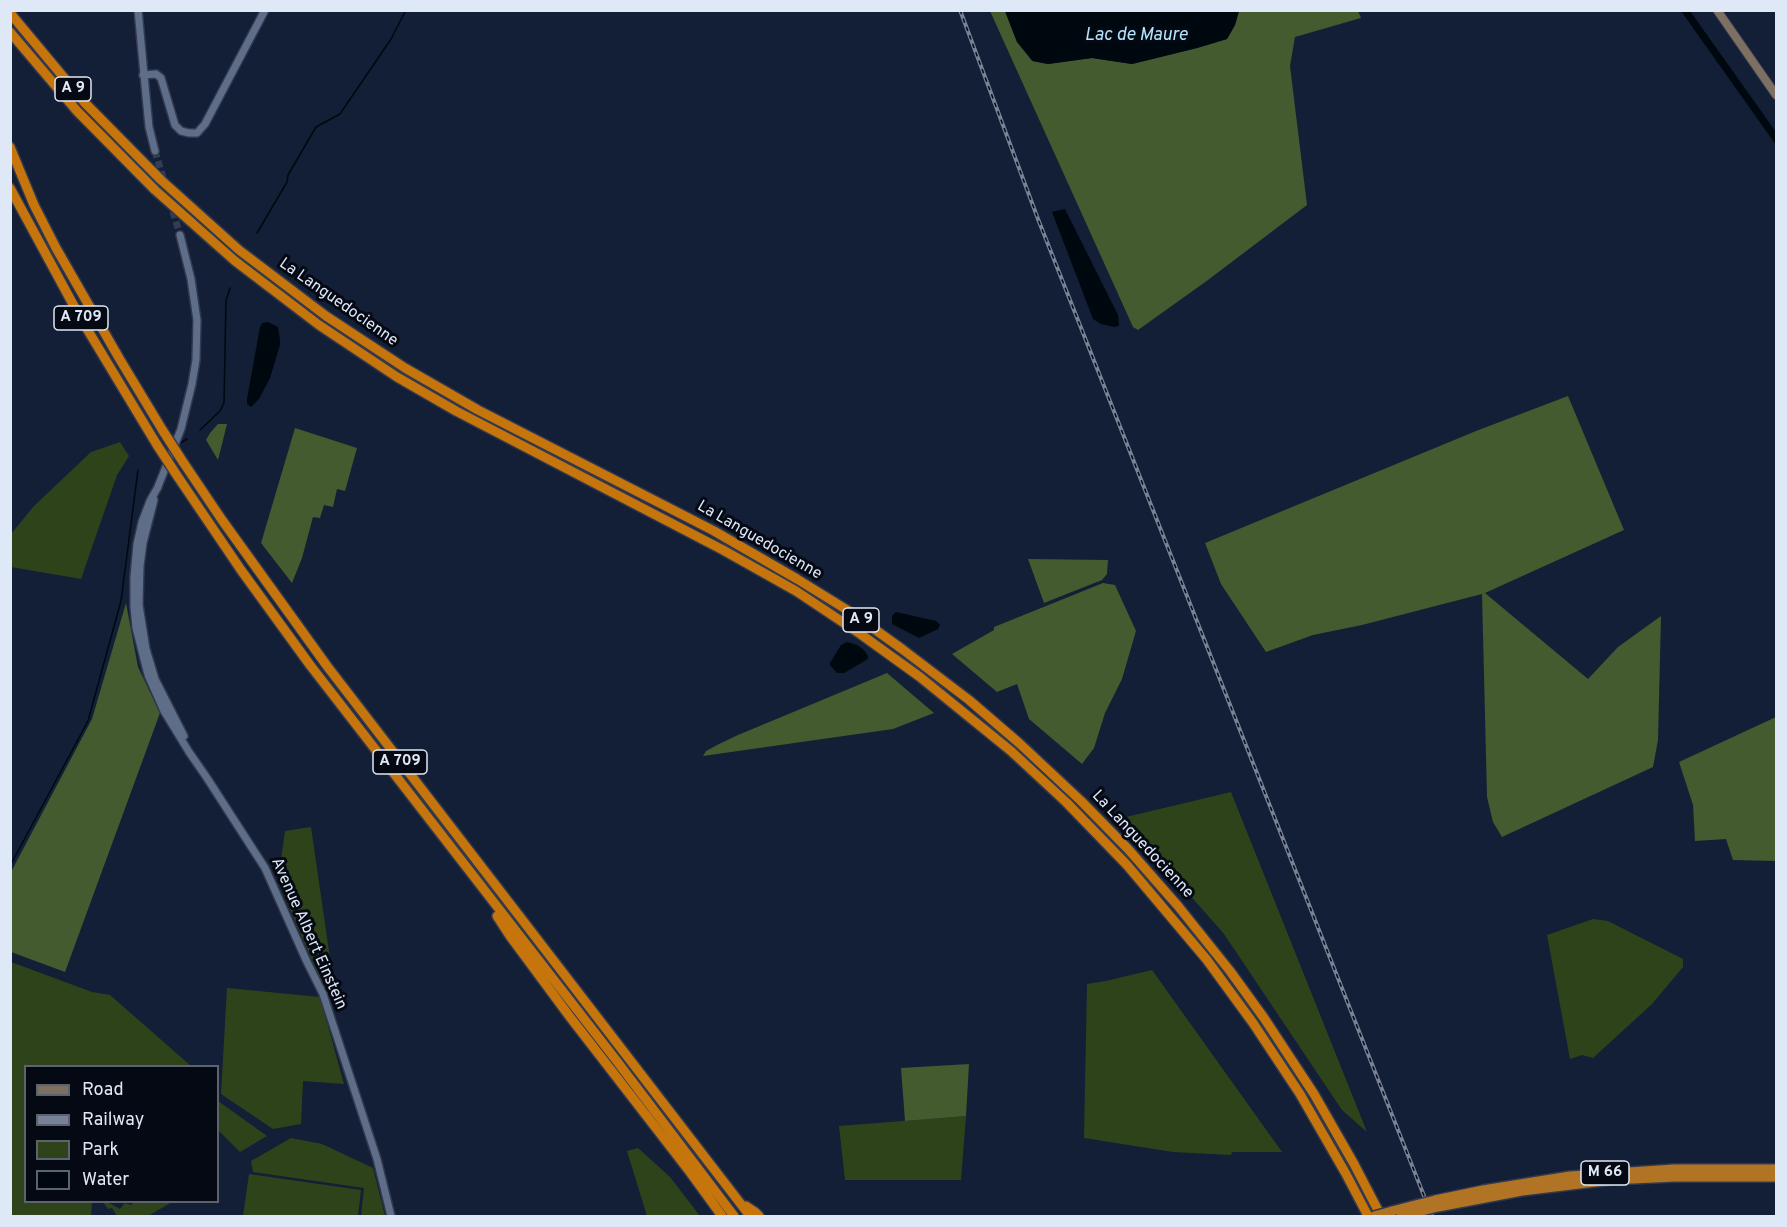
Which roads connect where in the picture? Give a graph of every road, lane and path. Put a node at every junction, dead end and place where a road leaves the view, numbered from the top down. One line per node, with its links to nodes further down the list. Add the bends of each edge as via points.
1 (138, 10): 6 (street)
2 (265, 10): 6 (street, via 200,131 189,134 178,129 161,78 156,74)
3 (1717, 10): 7 (main road)
4 (10, 13): 25 (highway, La Languedocienne / A 9, via 78,95 140,160 234,245 326,316 469,405 714,531 797,579 902,649 1011,736 1128,849 1223,963 1314,1094)
5 (10, 32): 23 (highway, La Languedocienne / A 9, via 77,111 155,190 235,261 312,320 456,411 796,591 894,657 1003,744 1109,846 1207,960 1300,1094)
6 (143, 75): 9 (street)
7 (1776, 95)
8 (10, 147): 15 (highway, A 709, bridge, via 34,205 113,349 222,520 327,666)
9 (155, 151)
10 (10, 188): 12 (highway, A 709, bridge, via 91,336 178,477 286,632)
11 (180, 235): 18 (street, Avenue Albert Einstein, via 197,320 196,360 178,437 150,501 137,544 136,628 142,657 154,690 189,752 265,868 323,994 377,1159)
12 (465, 866): 19 (highway, via 523,954); 20 (highway, A 709)
13 (1776, 1170): 16 (highway, M 66, via 1674,1169 1569,1176)
14 (1776, 1178): 16 (highway, M 66, via 1685,1176 1612,1180)
15 (741, 1203): 21 (highway, A 709); 22 (highway)
16 (1436, 1204): 17 (highway, M 66, bridge)
17 (1416, 1208): 24 (highway, M 66, bridge); 26 (highway, M 66)
18 (391, 1216)
19 (722, 1216)
20 (734, 1216)
21 (750, 1216)
22 (759, 1216)
23 (1368, 1216)
24 (1374, 1216)
25 (1381, 1216)
26 (1401, 1216)

